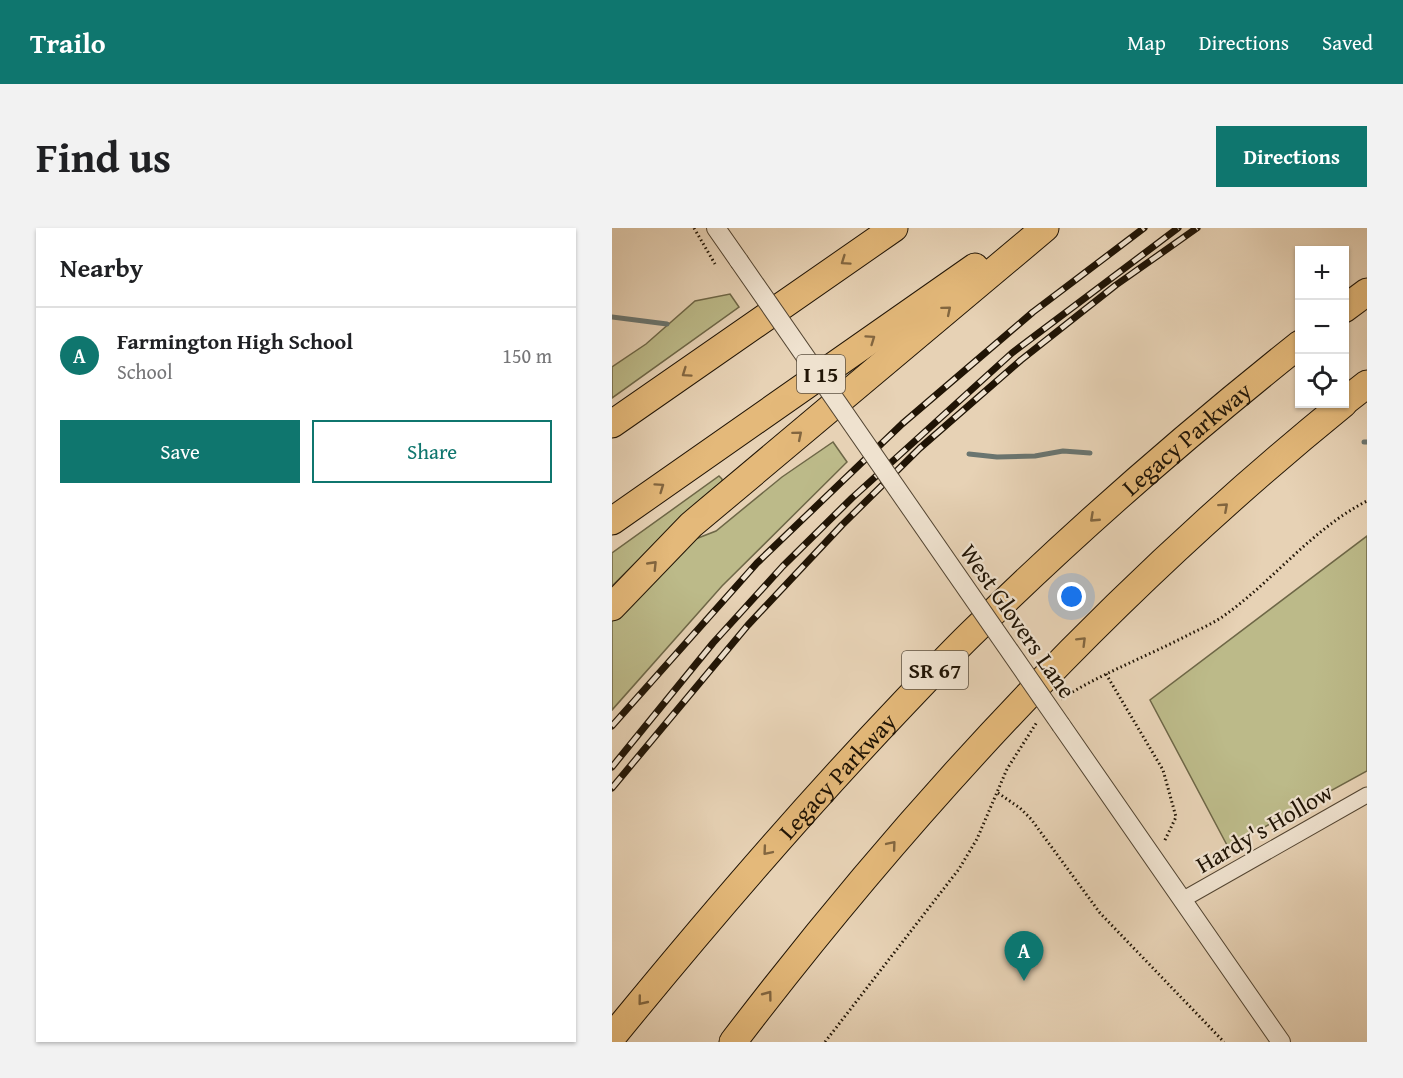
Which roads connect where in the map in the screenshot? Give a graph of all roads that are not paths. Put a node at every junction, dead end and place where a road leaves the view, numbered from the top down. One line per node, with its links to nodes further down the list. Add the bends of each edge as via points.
1 (716, 228): 15 (street, West Glovers Lane, bridge)
2 (894, 228): 11 (highway, one-way to 11)
3 (1030, 228): 12 (highway, I 15, one-way to 3)
4 (1045, 228): 13 (highway, one-way to 4, via 691,525)
5 (1367, 292): 6 (highway)
6 (1349, 305)
7 (1295, 347): 16 (highway, Legacy Parkway / SR 67, one-way to 16, via 1107,506 974,630 776,840)
8 (1367, 384): 9 (highway)
9 (1349, 399)
10 (1338, 408): 17 (highway, one-way to 10, via 795,960 913,819 1005,718 1148,575)
11 (612, 424)
12 (612, 521)
13 (612, 607)
14 (1367, 795): 15 (street, Hardy's Hollow)
15 (1182, 900): 18 (street, West Glovers Lane)
16 (612, 1037)
17 (733, 1042)
18 (1281, 1042)

